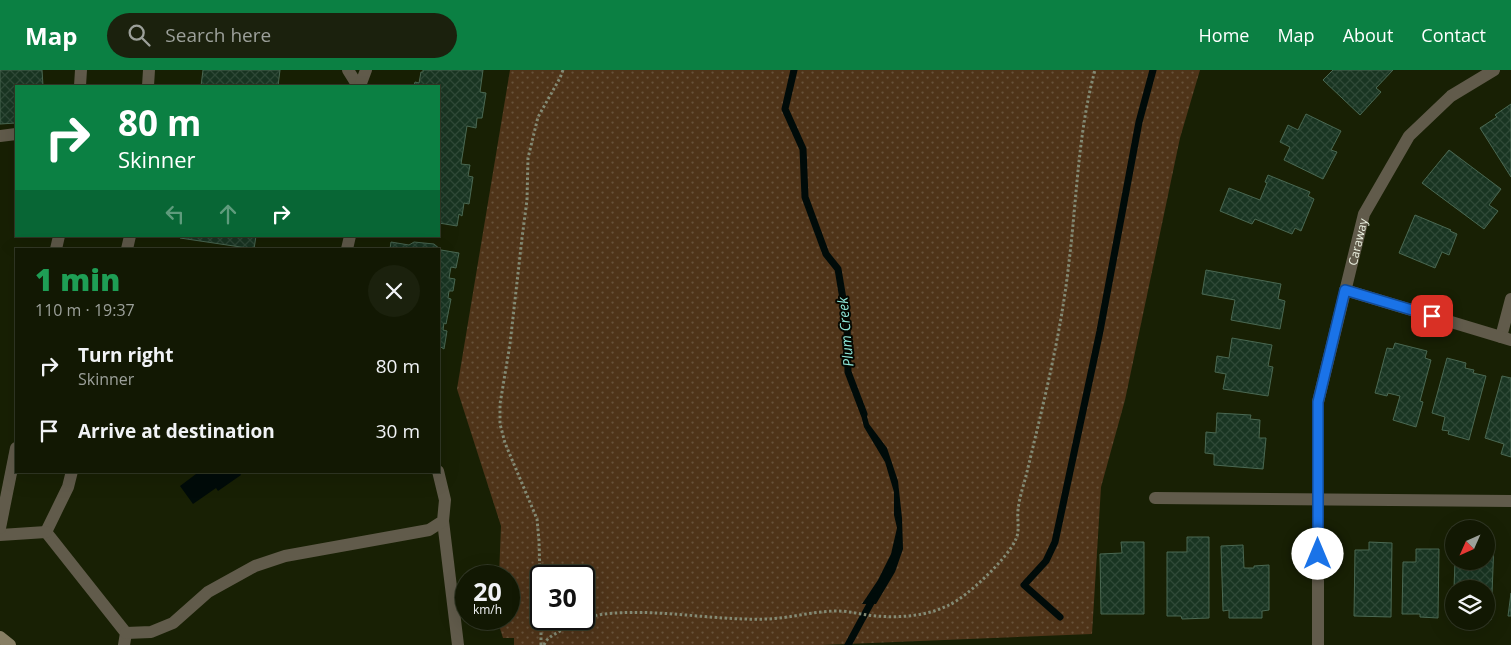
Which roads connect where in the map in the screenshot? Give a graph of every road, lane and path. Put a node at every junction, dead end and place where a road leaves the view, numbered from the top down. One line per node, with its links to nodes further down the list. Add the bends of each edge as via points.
1 (81, 70): 8 (street)
2 (149, 70): 9 (street)
3 (348, 70): 10 (street)
4 (366, 70): 11 (street)
5 (563, 70): 27 (path, via 538,118 528,158 510,344 500,404 500,424 505,443 537,519)
6 (1095, 70): 33 (path, via 1082,126 1058,340 1021,493 1017,537 1006,555 963,597 925,614 898,617 816,612 771,619 603,614 570,625 546,639)
7 (1494, 70): 14 (street, Caraway, via 1451,96 1409,136 1364,214)
8 (80, 85)
9 (148, 85)
10 (358, 85)
11 (359, 85)
12 (15, 134): 13 (street)
13 (0, 136)
14 (1345, 290): 16 (street); 21 (street, Caraway, via 1318,402)
15 (1511, 300): 16 (street)
16 (1506, 338)
17 (15, 453): 24 (street)
18 (72, 473): 25 (street)
19 (438, 473): 23 (street, via 445,500)
20 (1155, 498): 21 (street)
21 (1318, 499): 22 (street); 34 (street, Caraway)
22 (1511, 501)
23 (443, 521): 30 (street, via 429,530 284,556 255,566 208,592 173,624); 32 (street)
24 (0, 528)
25 (46, 532): 26 (street); 30 (street)
26 (0, 535)
27 (540, 565)
28 (541, 630): 33 (path)
29 (0, 637): 31 (street)
30 (125, 639)
31 (10, 645)
32 (458, 645)
33 (542, 645)
34 (1318, 645)

